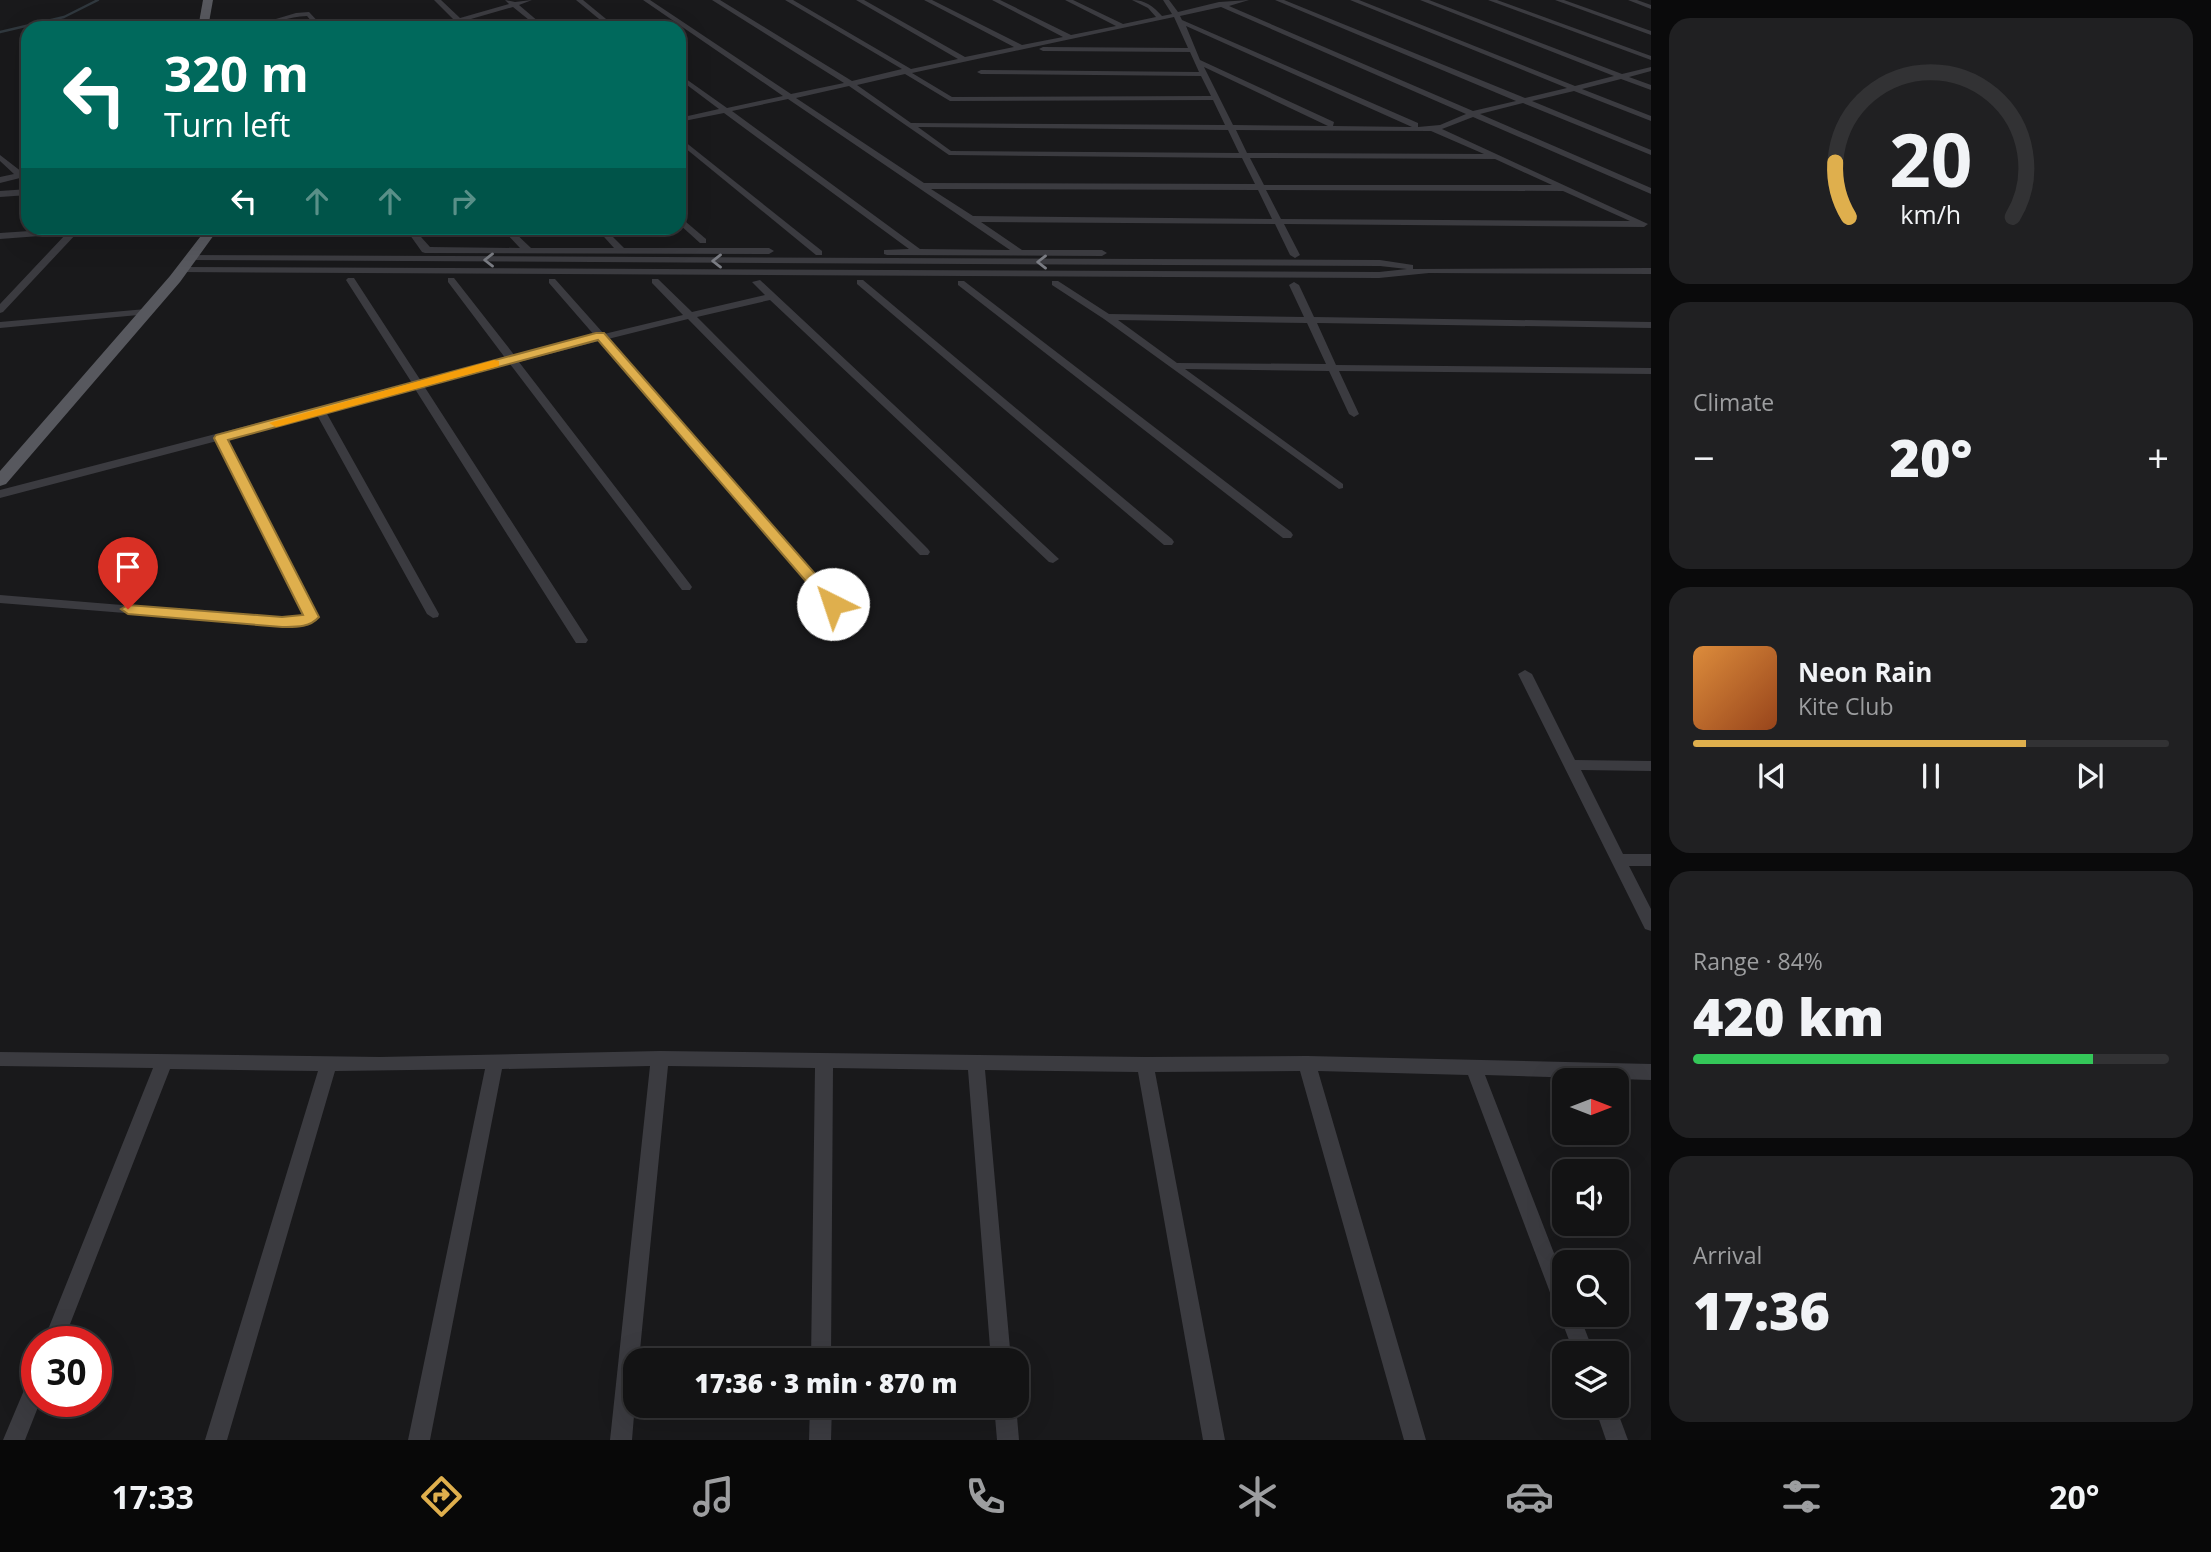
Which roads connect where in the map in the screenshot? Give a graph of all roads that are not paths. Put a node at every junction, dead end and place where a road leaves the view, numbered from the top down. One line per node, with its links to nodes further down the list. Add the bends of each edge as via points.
1 (208, 0): 27 (main road)
2 (437, 0): 30 (street)
3 (529, 0): 22 (street)
4 (579, 0): 32 (street)
5 (646, 0): 33 (street)
6 (715, 0): 50 (street)
7 (788, 0): 44 (street)
8 (859, 0): 41 (street)
9 (927, 0): 38 (street)
10 (995, 0): 37 (street)
11 (1068, 0): 34 (street)
12 (1135, 0): 25 (street)
13 (1166, 0): 26 (street)
14 (1208, 0): 23 (street)
15 (1246, 0): 23 (street)
16 (1278, 0): 55 (street)
17 (1353, 0): 52 (street)
18 (1423, 0): 47 (street)
19 (1491, 0): 40 (street)
20 (1558, 0): 36 (street)
21 (1631, 0): 24 (street)
22 (511, 2): 30 (street); 31 (street)
23 (1221, 5): 26 (street); 57 (street)
24 (1651, 7)
25 (1161, 18): 26 (street); 34 (street)
26 (1177, 18): 39 (street); 63 (street)
27 (204, 21)
28 (274, 21): 29 (street, via 298,14 309,14)
29 (315, 21)
30 (460, 21)
31 (534, 21)
32 (605, 21)
33 (678, 21)
34 (1122, 26): 37 (street)
35 (686, 27): 53 (street)
36 (1651, 33)
37 (1069, 37): 38 (street)
38 (1015, 48): 39 (street); 41 (street)
39 (1192, 50): 42 (street)
40 (1651, 58)
41 (961, 59): 44 (street); 45 (street)
42 (1197, 61): 46 (street); 62 (street)
43 (1651, 69): 47 (street)
44 (906, 71): 50 (street); 54 (street, via 950,99)
45 (981, 72): 46 (street); 49 (street)
46 (1203, 74): 54 (street)
47 (1620, 77): 51 (street); 52 (street)
48 (686, 81): 56 (street)
49 (999, 83)
50 (851, 84): 53 (street); 60 (street)
51 (1651, 88)
52 (1573, 89): 55 (street); 59 (street)
53 (790, 96): 56 (street); 72 (street)
54 (1216, 98): 61 (street)
55 (1525, 101): 57 (street); 65 (street)
56 (726, 110): 58 (street); 93 (street)
57 (1472, 114): 63 (street, via 1442,127); 75 (street)
58 (686, 119)
59 (1651, 119)
60 (911, 125): 61 (street); 66 (street, via 949,153)
61 (1229, 125): 62 (street); 66 (street)
62 (1337, 127): 63 (street)
63 (1427, 128): 68 (street)
64 (686, 145): 95 (street)
65 (1651, 153)
66 (1244, 155): 68 (street); 73 (street)
67 (0, 156): 69 (street)
68 (1496, 157): 74 (street)
69 (21, 172)
70 (21, 175): 71 (street)
71 (0, 180)
72 (919, 186): 73 (street); 78 (street)
73 (1259, 188): 74 (street); 79 (street)
74 (1564, 188): 81 (street)
75 (1651, 191)
76 (21, 192): 77 (street)
77 (0, 194)
78 (970, 219): 79 (street); 94 (street)
79 (1277, 222): 81 (street); 96 (street)
80 (686, 225): 89 (street)
81 (1648, 225)
82 (23, 235): 88 (street)
83 (70, 235): 110 (street)
84 (208, 235): 97 (main road)
85 (415, 235): 91 (street)
86 (512, 235): 92 (street)
87 (607, 235): 90 (street)
88 (2, 237)
89 (704, 241)
90 (620, 249): 92 (street); 95 (street)
91 (427, 250): 92 (street); 97 (street)
92 (528, 250)
93 (917, 251): 94 (street); 95 (street)
94 (1018, 251): 96 (street)
95 (819, 253)
96 (1295, 255): 98 (street, via 1380,257)
97 (186, 264): 98 (street, via 1366,275); 100 (street); 111 (main road)
98 (1429, 270): 99 (street); 108 (street, via 1397,284)
99 (1651, 271)
100 (351, 280): 101 (street); 122 (street)
101 (451, 280): 102 (street); 118 (street)
102 (552, 281): 103 (street); 117 (street)
103 (655, 281): 104 (street); 112 (street)
104 (757, 282): 105 (street); 109 (street)
105 (860, 282): 106 (street); 130 (street)
106 (961, 283): 107 (street); 129 (street)
107 (1055, 283): 108 (street); 113 (street)
108 (1294, 285): 114 (street)
109 (770, 296): 112 (street); 132 (street)
110 (0, 310)
111 (146, 312): 115 (street); 126 (main road)
112 (687, 316): 117 (street); 131 (street)
113 (1107, 317): 114 (street); 119 (street)
114 (1309, 319): 116 (street); 120 (street)
115 (0, 325)
116 (1651, 325)
117 (600, 335): 118 (street); 135 (street)
118 (511, 358): 122 (street); 133 (street)
119 (1173, 366): 120 (street); 127 (street)
120 (1330, 366): 121 (street); 124 (street)
121 (1651, 371)
122 (419, 385): 123 (street); 137 (street)
123 (320, 411): 125 (street); 136 (street)
124 (1354, 414)
125 (221, 438): 128 (street); 134 (street, via 311,617 299,623)
126 (0, 481)
127 (1339, 486)
128 (0, 494)
129 (1287, 535)
130 (1168, 542)
131 (924, 552)
132 (1053, 559)
133 (686, 587)
134 (0, 599)
135 (833, 604)
136 (433, 614)
137 (581, 640)
138 (1525, 674): 139 (street)
139 (1571, 765): 140 (street); 141 (street)
140 (1651, 766)
141 (1619, 860): 142 (street); 143 (street)
142 (1651, 860)
143 (1651, 925)
144 (660, 1058): 147 (street); 148 (street); 166 (street)
145 (165, 1060): 146 (street); 149 (street); 156 (street)
146 (1, 1061)
147 (495, 1061): 149 (street); 165 (street)
148 (824, 1061): 150 (street); 157 (street)
149 (329, 1063): 164 (street)
150 (976, 1063): 152 (street); 158 (street)
151 (1307, 1063): 152 (street); 153 (street); 170 (street)
152 (1145, 1065): 169 (street)
153 (1473, 1066): 154 (street); 155 (street)
154 (1651, 1072)
155 (1552, 1272)
156 (59, 1326)
157 (821, 1348)
158 (1000, 1348)
159 (23, 1417): 163 (street)
160 (821, 1418): 167 (street)
161 (1006, 1418): 168 (street)
162 (1609, 1418): 171 (street)
163 (14, 1440)
164 (216, 1440)
165 (419, 1440)
166 (621, 1440)
167 (820, 1440)
168 (1008, 1440)
169 (1214, 1440)
170 (1415, 1440)
171 (1617, 1440)

